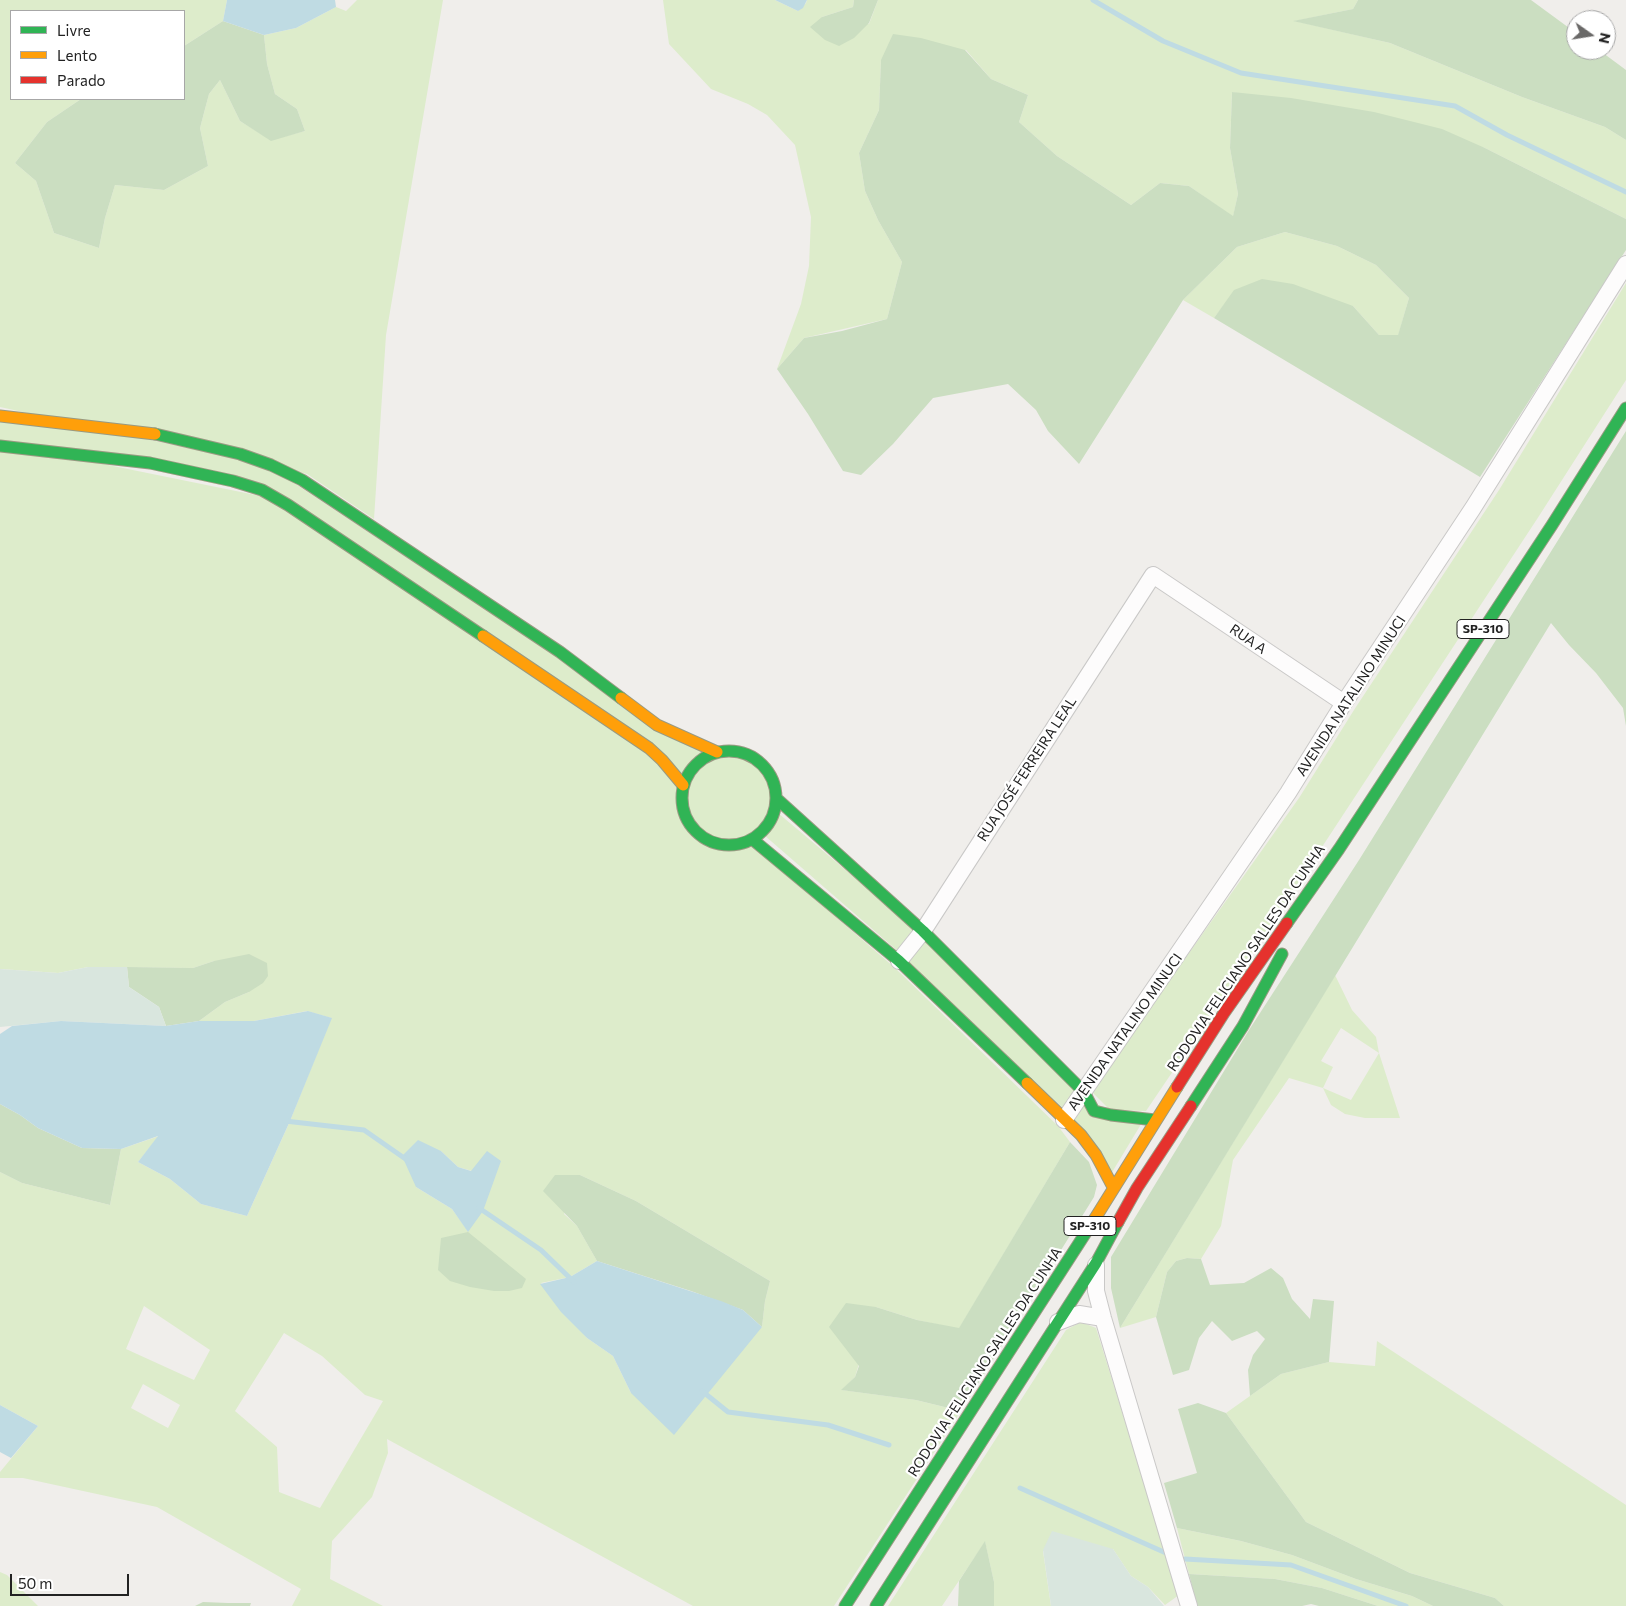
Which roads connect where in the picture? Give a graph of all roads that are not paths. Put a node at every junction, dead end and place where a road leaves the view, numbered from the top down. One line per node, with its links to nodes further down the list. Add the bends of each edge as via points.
1 (1626, 264): 6 (street, AVENIDA NATALINO MINUCI, via 1473,508)
2 (1626, 408): 11 (street, SP-310)
3 (0, 416): 7 (street, via 153,434 240,454 271,465 302,480 560,652 657,725)
4 (0, 446): 8 (street, via 150,463 262,490 649,748)
5 (1152, 575): 6 (street, RUA A); 12 (street, RUA JOSÉ FERREIRA LEAL)
6 (1344, 704): 14 (street, AVENIDA NATALINO MINUCI, via 1288,793)
7 (717, 752): 8 (street, via 696,764); 9 (street, via 730,750 753,757 770,774)
8 (683, 785): 10 (street, via 682,803 687,821 695,831 704,838 728,845)
9 (776, 798): 10 (street, via 769,822); 12 (street)
10 (752, 839): 13 (street)
11 (1339, 849): 16 (street, RODOVIA FELICIANO SALLES DA CUNHA / SP-310, via 1224,1013); 18 (street, RODOVIA FELICIANO SALLES DA CUNHA / SP-310, via 1243,1026 1137,1188)
12 (923, 931): 13 (street, RUA JOSÉ FERREIRA LEAL); 14 (street)
13 (899, 961): 15 (street)
14 (1084, 1092): 15 (street, AVENIDA NATALINO MINUCI); 16 (street, via 1094,1111)
15 (1064, 1120): 17 (street, via 1081,1135)
16 (1155, 1120): 17 (street, RODOVIA FELICIANO SALLES DA CUNHA / SP-310)
17 (1113, 1187): 21 (street, RODOVIA FELICIANO SALLES DA CUNHA / SP-310, via 1069,1261)
18 (1096, 1263): 19 (street, via 1096,1291); 20 (street, RODOVIA FELICIANO SALLES DA CUNHA / SP-310)
19 (1103, 1318): 20 (street, via 1080,1314); 23 (street)
20 (1058, 1322): 22 (street, RODOVIA FELICIANO SALLES DA CUNHA / SP-310)
21 (845, 1606)
22 (876, 1606)
23 (1189, 1606)

